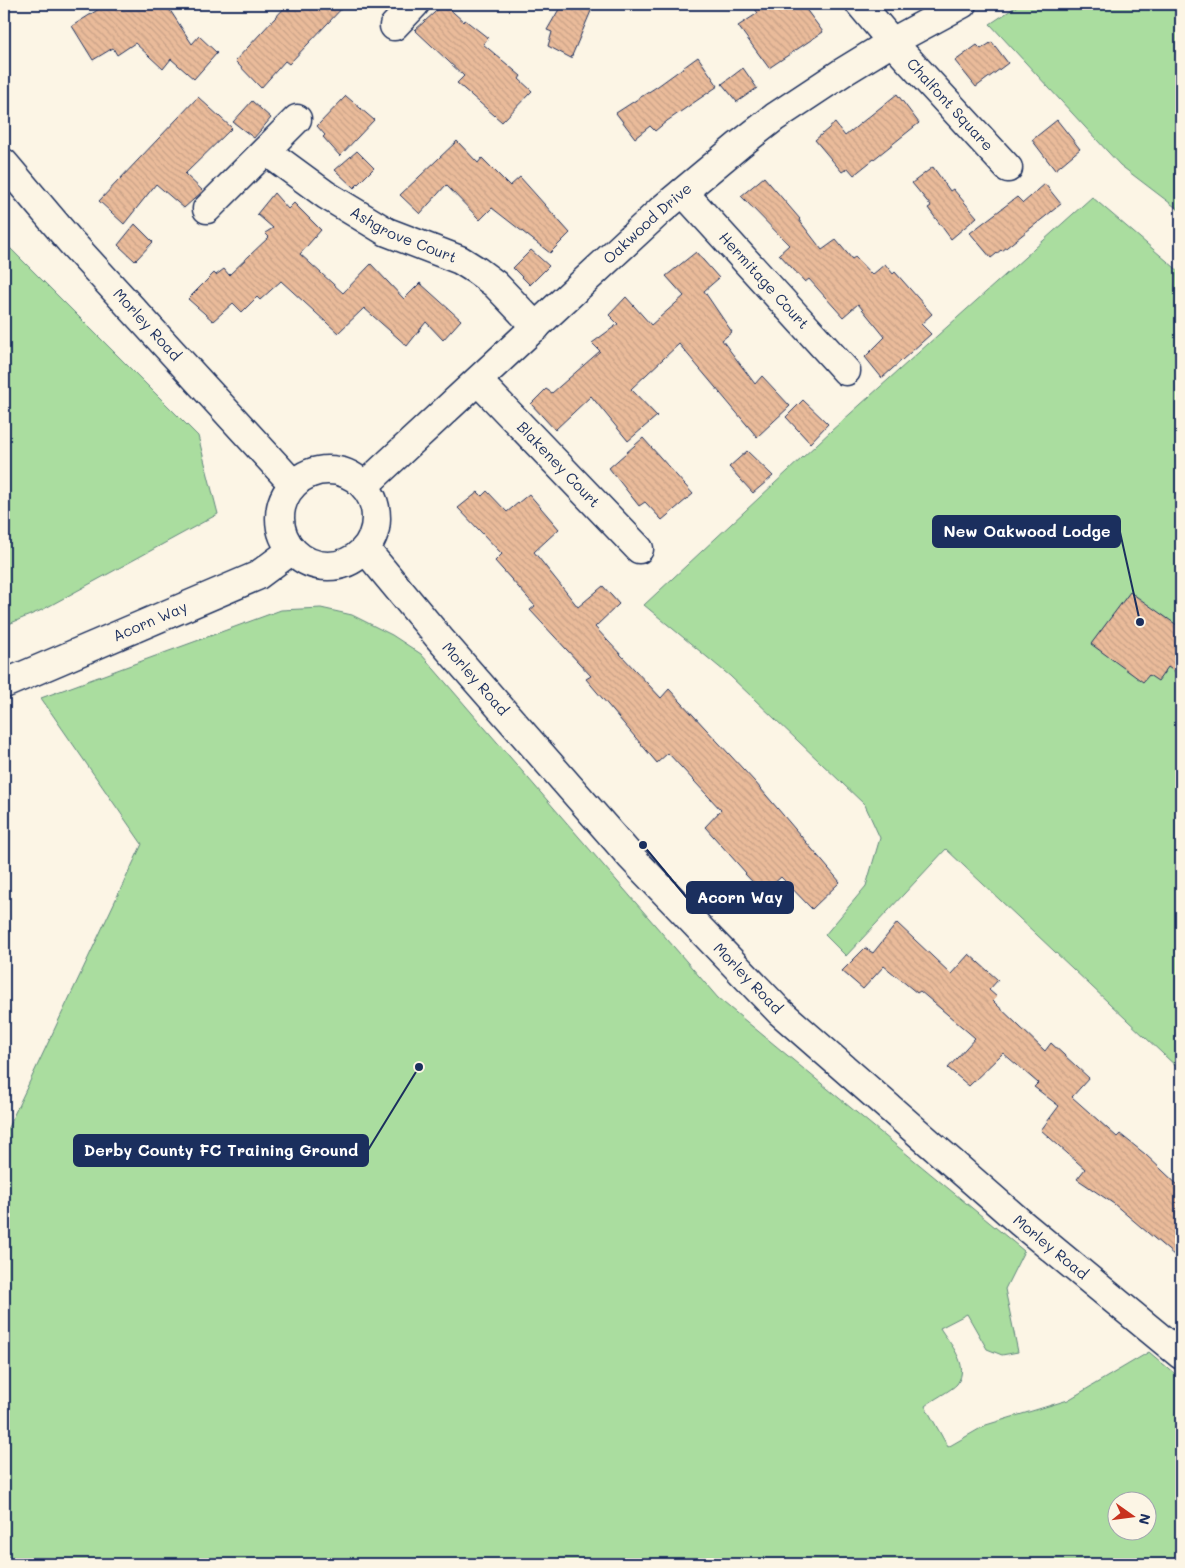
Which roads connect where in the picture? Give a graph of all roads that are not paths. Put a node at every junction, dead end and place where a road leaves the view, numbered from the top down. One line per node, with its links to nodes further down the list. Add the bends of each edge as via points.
1 (415, 4): 4 (street)
2 (860, 4): 5 (street, Chalfont Square)
3 (962, 4): 5 (street, Oakwood Drive)
4 (394, 26)
5 (892, 42): 9 (street, Chalfont Square); 10 (street, Oakwood Drive, via 775,118)
6 (297, 119): 7 (street)
7 (266, 151): 11 (street); 12 (street, Ashgrove Court, via 326,195 387,232 460,260 476,270 495,284)
8 (4, 163): 15 (street, Morley Road, via 70,241)
9 (1008, 168)
10 (683, 192): 12 (street, Oakwood Drive); 13 (street, Hermitage Court)
11 (206, 209)
12 (536, 327): 14 (street, Oakwood Drive)
13 (846, 371)
14 (478, 381): 16 (street, Oakwood Drive); 17 (street, Blakeney Court)
15 (293, 484): 16 (street, via 307,474 334,470 351,475); 18 (street, via 282,505 280,520)
16 (365, 485): 19 (street, via 375,504 377,524)
17 (639, 549)
18 (292, 550): 19 (street, via 318,566 342,564); 20 (street, Acorn Way, via 257,576)
19 (366, 550): 21 (street, Morley Road, via 631,856 780,1012 1021,1223)
20 (4, 684)
21 (1181, 1355)

